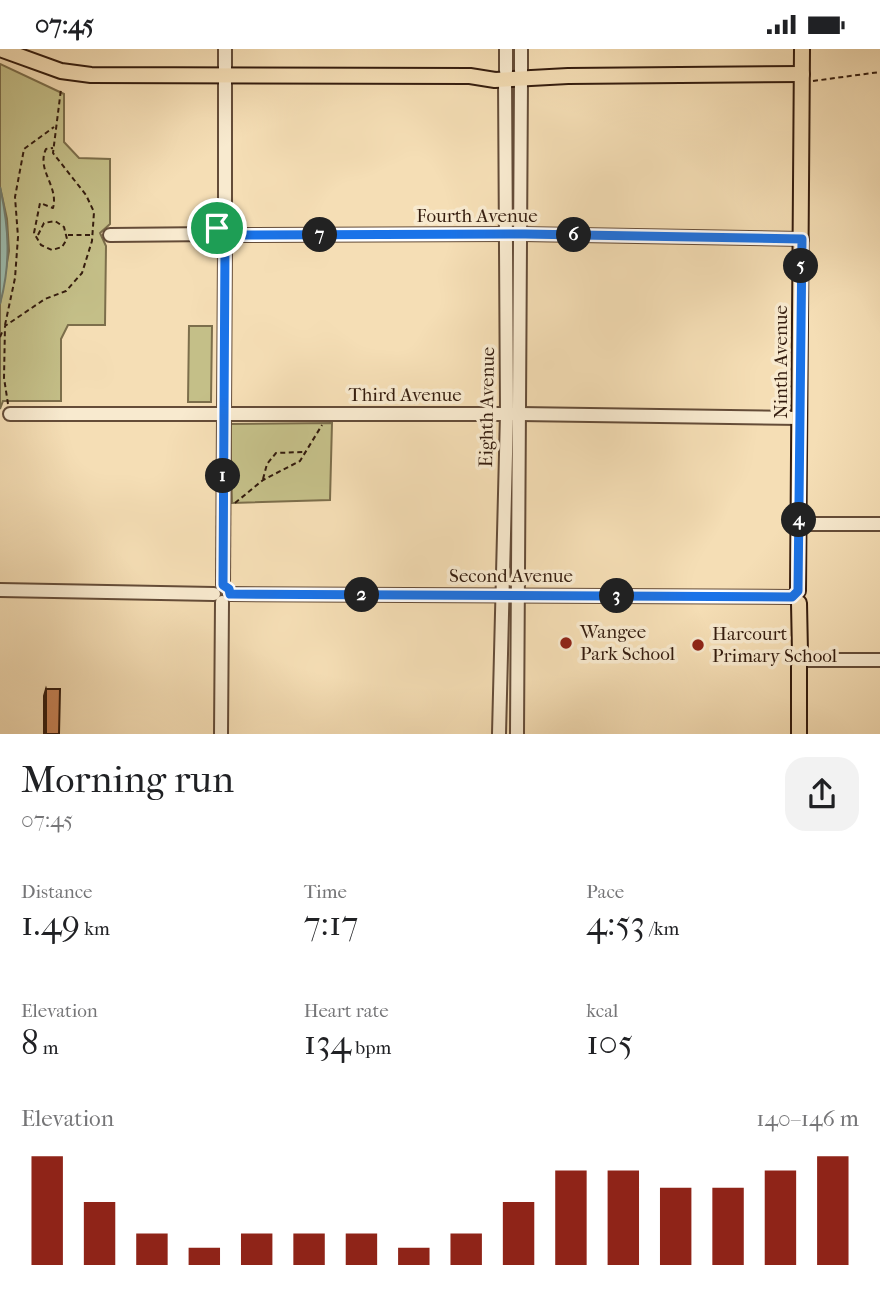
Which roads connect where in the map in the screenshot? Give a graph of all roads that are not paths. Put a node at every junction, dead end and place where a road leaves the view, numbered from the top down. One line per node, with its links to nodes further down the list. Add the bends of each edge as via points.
1 (0, 49): 6 (main road, via 76,74)
2 (225, 49): 6 (street)
3 (506, 49): 7 (street, Eighth Avenue)
4 (521, 49): 8 (street, Eighth Avenue)
5 (802, 49): 9 (main road, Ninth Avenue)
6 (225, 74): 7 (main road); 14 (street)
7 (505, 76): 8 (main road); 10 (street, Eighth Avenue)
8 (521, 76): 9 (main road); 11 (street, Eighth Avenue)
9 (807, 77): 20 (main road, Ninth Avenue)
10 (506, 146): 11 (street); 12 (street, Eighth Avenue)
11 (521, 146): 13 (street, Eighth Avenue)
12 (506, 174): 13 (street); 19 (street, Eighth Avenue)
13 (521, 174): 16 (street, Eighth Avenue)
14 (226, 224): 15 (street); 18 (street)
15 (215, 234): 17 (street); 21 (street)
16 (521, 234): 19 (street, Fourth Avenue); 20 (street, Fourth Avenue); 23 (street, Eighth Avenue)
17 (110, 235)
18 (236, 235): 19 (street, Fourth Avenue); 21 (street)
19 (506, 235): 22 (street, Eighth Avenue)
20 (802, 239): 28 (main road, Ninth Avenue)
21 (225, 245): 26 (street)
22 (507, 300): 23 (street); 24 (street, Eighth Avenue)
23 (520, 300): 24 (street, Eighth Avenue)
24 (514, 354): 27 (street, Eighth Avenue)
25 (10, 414): 26 (street, Third Avenue)
26 (224, 414): 27 (street, Third Avenue); 32 (street)
27 (514, 414): 28 (street, Third Avenue); 33 (street, Eighth Avenue); 34 (street, Eighth Avenue)
28 (800, 418): 29 (main road, Ninth Avenue)
29 (799, 524): 30 (street); 35 (main road, Ninth Avenue)
30 (880, 524)
31 (0, 590): 32 (street, Second Avenue)
32 (222, 594): 33 (street, Second Avenue); 38 (street)
33 (502, 595): 34 (street, Second Avenue); 39 (street, Eighth Avenue)
34 (520, 595): 35 (street, Second Avenue); 40 (street, Eighth Avenue)
35 (796, 597): 36 (main road, Ninth Avenue)
36 (802, 660): 37 (street); 41 (main road, Ninth Avenue)
37 (880, 660)
38 (222, 734)
39 (499, 734)
40 (517, 734)
41 (799, 734)

